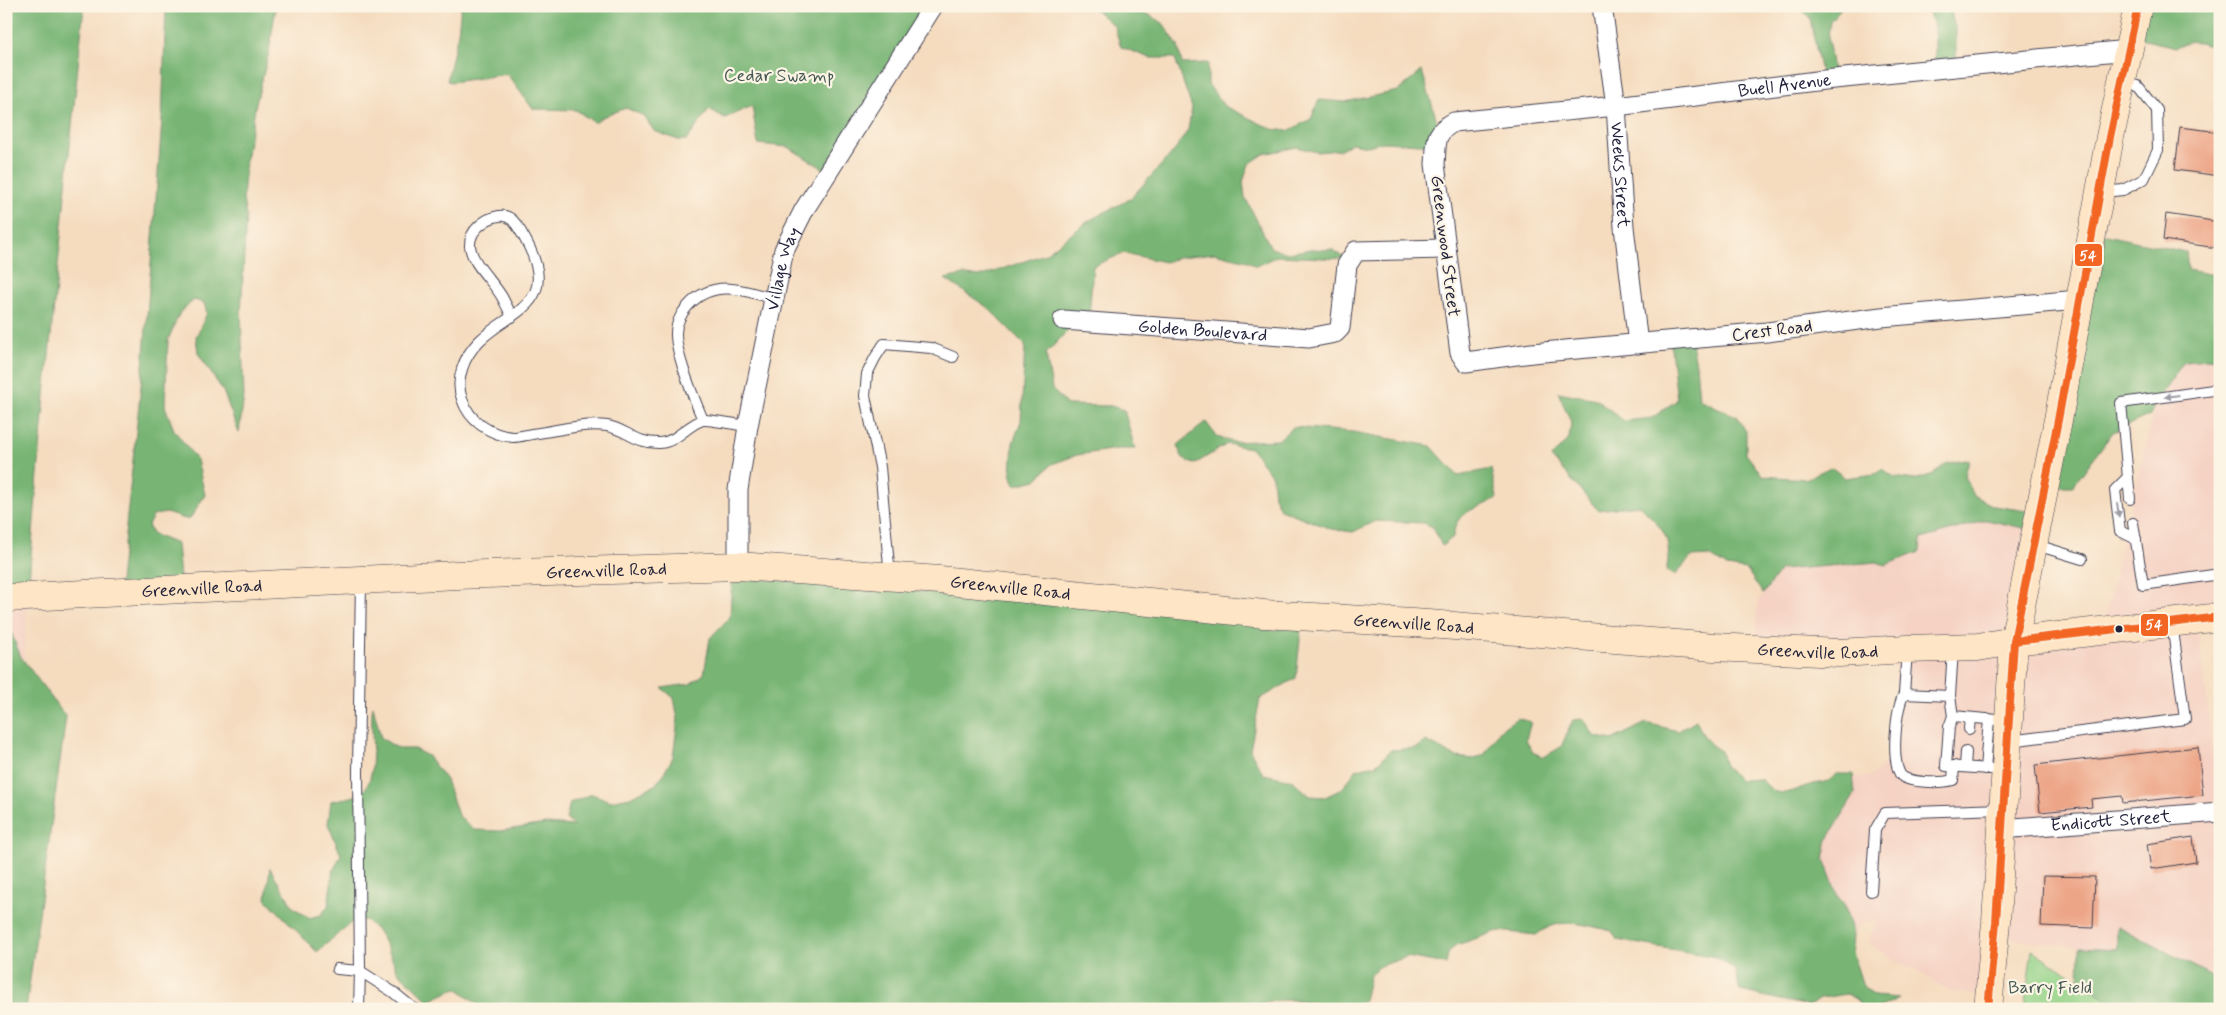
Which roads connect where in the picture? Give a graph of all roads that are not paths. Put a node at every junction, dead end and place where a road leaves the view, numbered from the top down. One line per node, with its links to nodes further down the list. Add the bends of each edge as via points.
1 (933, 6): 10 (street, Village Way, via 804,210 784,250)
2 (1602, 6): 6 (street, Weeks Street)
3 (2138, 6): 4 (main road)
4 (2128, 50): 5 (main road); 6 (street, Buell Avenue, via 1824,80)
5 (2121, 83): 8 (main road); 8 (lane, via 2138,86 2157,110 2158,150 2144,179 2123,190)
6 (1616, 106): 7 (street, Buell Avenue, via 1454,122); 14 (street, Weeks Street, via 1624,227)
7 (1442, 128): 9 (street, Greenwood Street, via 1436,164)
8 (2099, 193): 11 (main road)
9 (1446, 249): 13 (street, Golden Boulevard, via 1356,251 1347,265 1340,328 1335,333 1309,338); 16 (street, Greenwood Street, via 1460,352)
10 (773, 298): 18 (lane, via 728,287 711,290 695,298 682,313 676,332); 19 (street, Village Way)
11 (2079, 300): 14 (street, Crest Road, via 1882,317); 24 (main road)
12 (512, 317): 12 (lane, via 532,300 538,282 538,266 513,220 498,216 481,224 473,233 470,245); 18 (lane, via 480,340 465,357 459,378 462,398 470,415 485,428 514,437 581,426 608,426 640,442 663,443)
13 (1063, 320)
14 (1638, 344): 16 (street, Crest Road)
15 (953, 357): 28 (lane, via 931,348 884,344 867,374 865,396 880,468)
16 (1466, 362)
17 (2220, 389): 20 (lane, one-way to 20, via 2121,403)
18 (703, 420): 19 (lane)
19 (748, 426): 26 (street, Village Way, via 738,490)
20 (2128, 477): 21 (lane); 23 (lane, one-way to 23, via 2115,490 2120,531)
21 (2130, 499)
22 (2133, 523): 23 (lane)
23 (2136, 539): 27 (lane, via 2143,585)
24 (2032, 544): 25 (lane); 33 (main road)
25 (2082, 559)
26 (738, 566): 28 (main road, Greenville Road); 29 (main road, Greenville Road)
27 (2220, 574)
28 (890, 577): 35 (main road, Greenville Road, via 1264,614 1714,647 1839,653)
29 (361, 580): 30 (main road, Greenville Road); 50 (lane, via 358,772)
30 (6, 598)
31 (2220, 617): 32 (main road, Greenville Road)
32 (2172, 623): 33 (main road, Greenville Road); 40 (lane, via 2185,719)
33 (2014, 641): 34 (main road, Greenville Road); 40 (main road)
34 (1953, 648): 35 (main road, Greenville Road); 37 (lane)
35 (1908, 649): 36 (lane)
36 (1904, 694): 37 (lane); 43 (lane, via 1900,702 1895,754 1900,774 1906,779 1942,783 1953,780)
37 (1950, 696): 38 (lane)
38 (1953, 716): 39 (lane); 43 (lane, via 1946,766)
39 (1970, 718): 40 (lane); 41 (lane)
40 (2002, 727): 45 (main road)
41 (1969, 729)
42 (1966, 752): 44 (lane)
43 (1954, 766): 44 (lane)
44 (1965, 767): 45 (lane)
45 (1995, 769): 47 (main road)
46 (2220, 812): 47 (street, Endicott Street)
47 (2002, 819): 48 (lane, via 1886,813 1876,830); 53 (main road)
48 (1871, 890)
49 (337, 969): 50 (lane)
50 (360, 971): 51 (lane); 52 (lane)
51 (358, 1009)
52 (414, 1009)
53 (1988, 1009)

